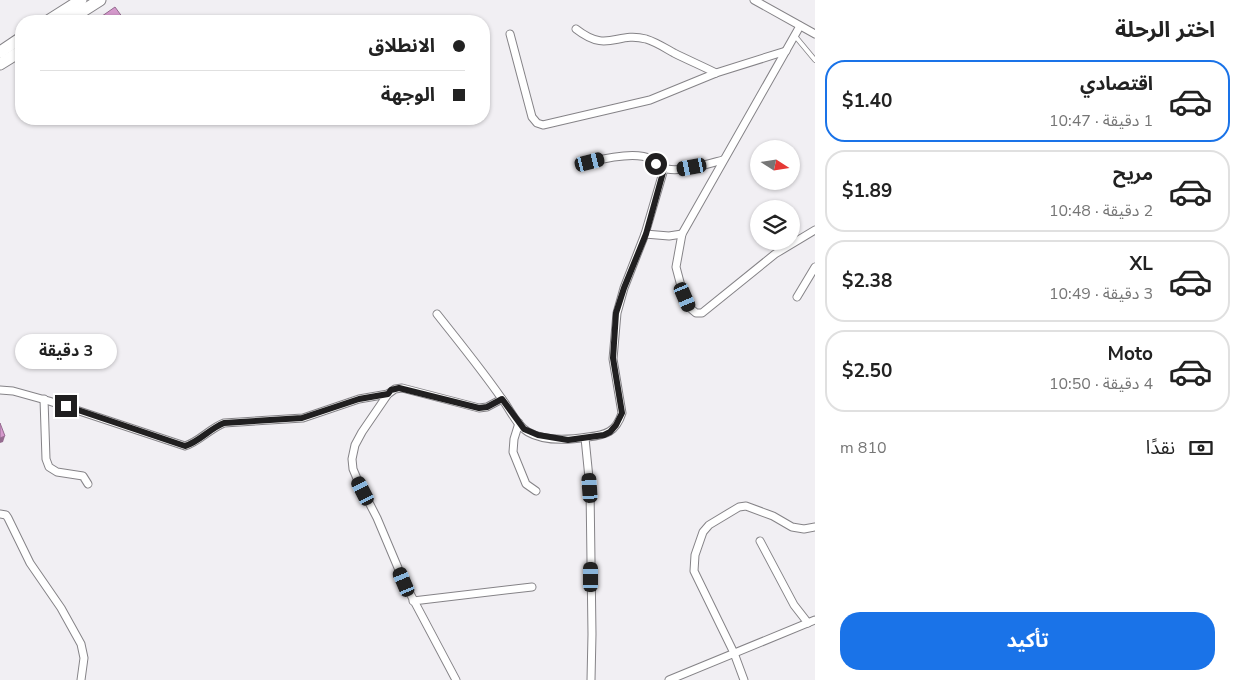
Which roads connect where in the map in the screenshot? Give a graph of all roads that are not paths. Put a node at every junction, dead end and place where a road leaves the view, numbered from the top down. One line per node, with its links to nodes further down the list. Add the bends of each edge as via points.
1 (81, 0): 4 (main road)
2 (100, 0): 5 (main road)
3 (754, 0): 6 (street)
4 (57, 15)
5 (76, 15)
6 (800, 26): 9 (street); 10 (street)
7 (576, 29): 17 (street, via 596,41 643,38 654,41)
8 (510, 34): 17 (street, via 532,117 543,125 650,100)
9 (815, 34)
10 (795, 36): 12 (street); 15 (lane)
11 (15, 42): 13 (main road)
12 (786, 51): 17 (street); 18 (street)
13 (0, 52)
14 (15, 55): 16 (main road)
15 (815, 60)
16 (0, 64)
17 (716, 72)
18 (724, 160): 20 (street); 23 (street)
19 (590, 162): 20 (street, via 630,156 651,159)
20 (664, 169): 22 (street)
21 (815, 230): 23 (street, via 775,254 702,313 690,308 676,267)
22 (646, 234): 23 (street); 32 (street, via 616,313 613,358 622,413 610,432)
23 (682, 234)
24 (815, 267): 25 (street)
25 (797, 297)
26 (437, 314): 30 (street)
27 (0, 390): 29 (street)
28 (388, 394): 29 (street, via 359,399 302,418 224,423 185,446); 30 (street, via 402,388 482,408); 39 (street, via 359,438 352,465)
29 (44, 399): 33 (street, via 49,467 57,472 83,476)
30 (502, 399): 31 (street)
31 (519, 423): 32 (street, via 528,432 546,437); 34 (street, via 513,452 526,484)
32 (585, 438): 44 (street, via 590,488)
33 (88, 484)
34 (536, 492)
35 (0, 514): 42 (street, via 8,518 30,563 81,644 84,658)
36 (815, 527): 41 (street, via 792,527 746,506 709,525 703,532 695,555 694,571)
37 (760, 542): 40 (street, via 794,605)
38 (532, 588): 39 (street)
39 (413, 601): 43 (street)
40 (811, 621): 41 (street)
41 (734, 653): 45 (street); 46 (street)
42 (82, 680)
43 (456, 680)
44 (591, 680)
45 (669, 680)
46 (744, 680)

